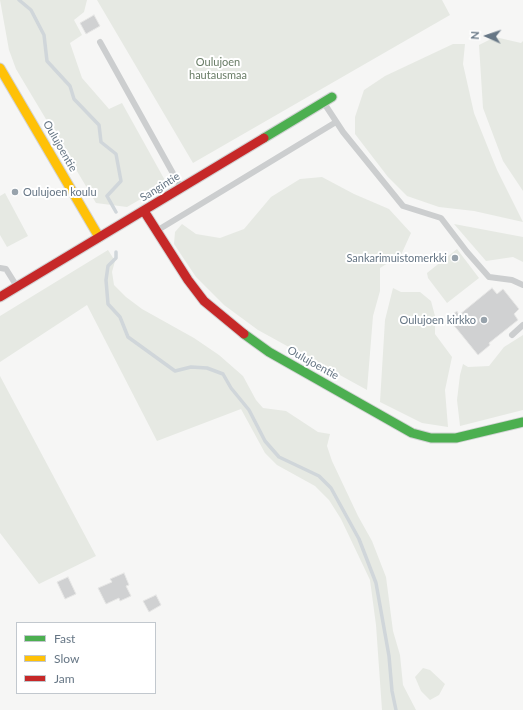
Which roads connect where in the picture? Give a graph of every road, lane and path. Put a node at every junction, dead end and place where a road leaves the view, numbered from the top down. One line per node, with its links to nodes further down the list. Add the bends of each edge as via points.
1 (100, 42): 6 (lane)
2 (0, 68): 9 (street, Oulujoentie)
3 (332, 96): 4 (street, Sangintie)
4 (323, 102): 5 (lane); 6 (street, Sangintie)
5 (336, 122): 8 (lane); 12 (lane, via 403,206 441,218 489,277 512,280)
6 (181, 188): 7 (street, Sangintie)
7 (144, 211): 8 (street, Oulujoentie); 9 (street, Sangintie)
8 (157, 231): 16 (street, Oulujoentie, via 204,301 234,327 269,352 412,433 431,438 456,438)
9 (99, 237): 11 (street, Sangintie)
10 (0, 268): 11 (lane, via 6,269)
11 (17, 286): 13 (street, Sangintie)
12 (523, 286)
13 (0, 296)
14 (523, 325): 15 (lane)
15 (512, 335)
16 (523, 422)

